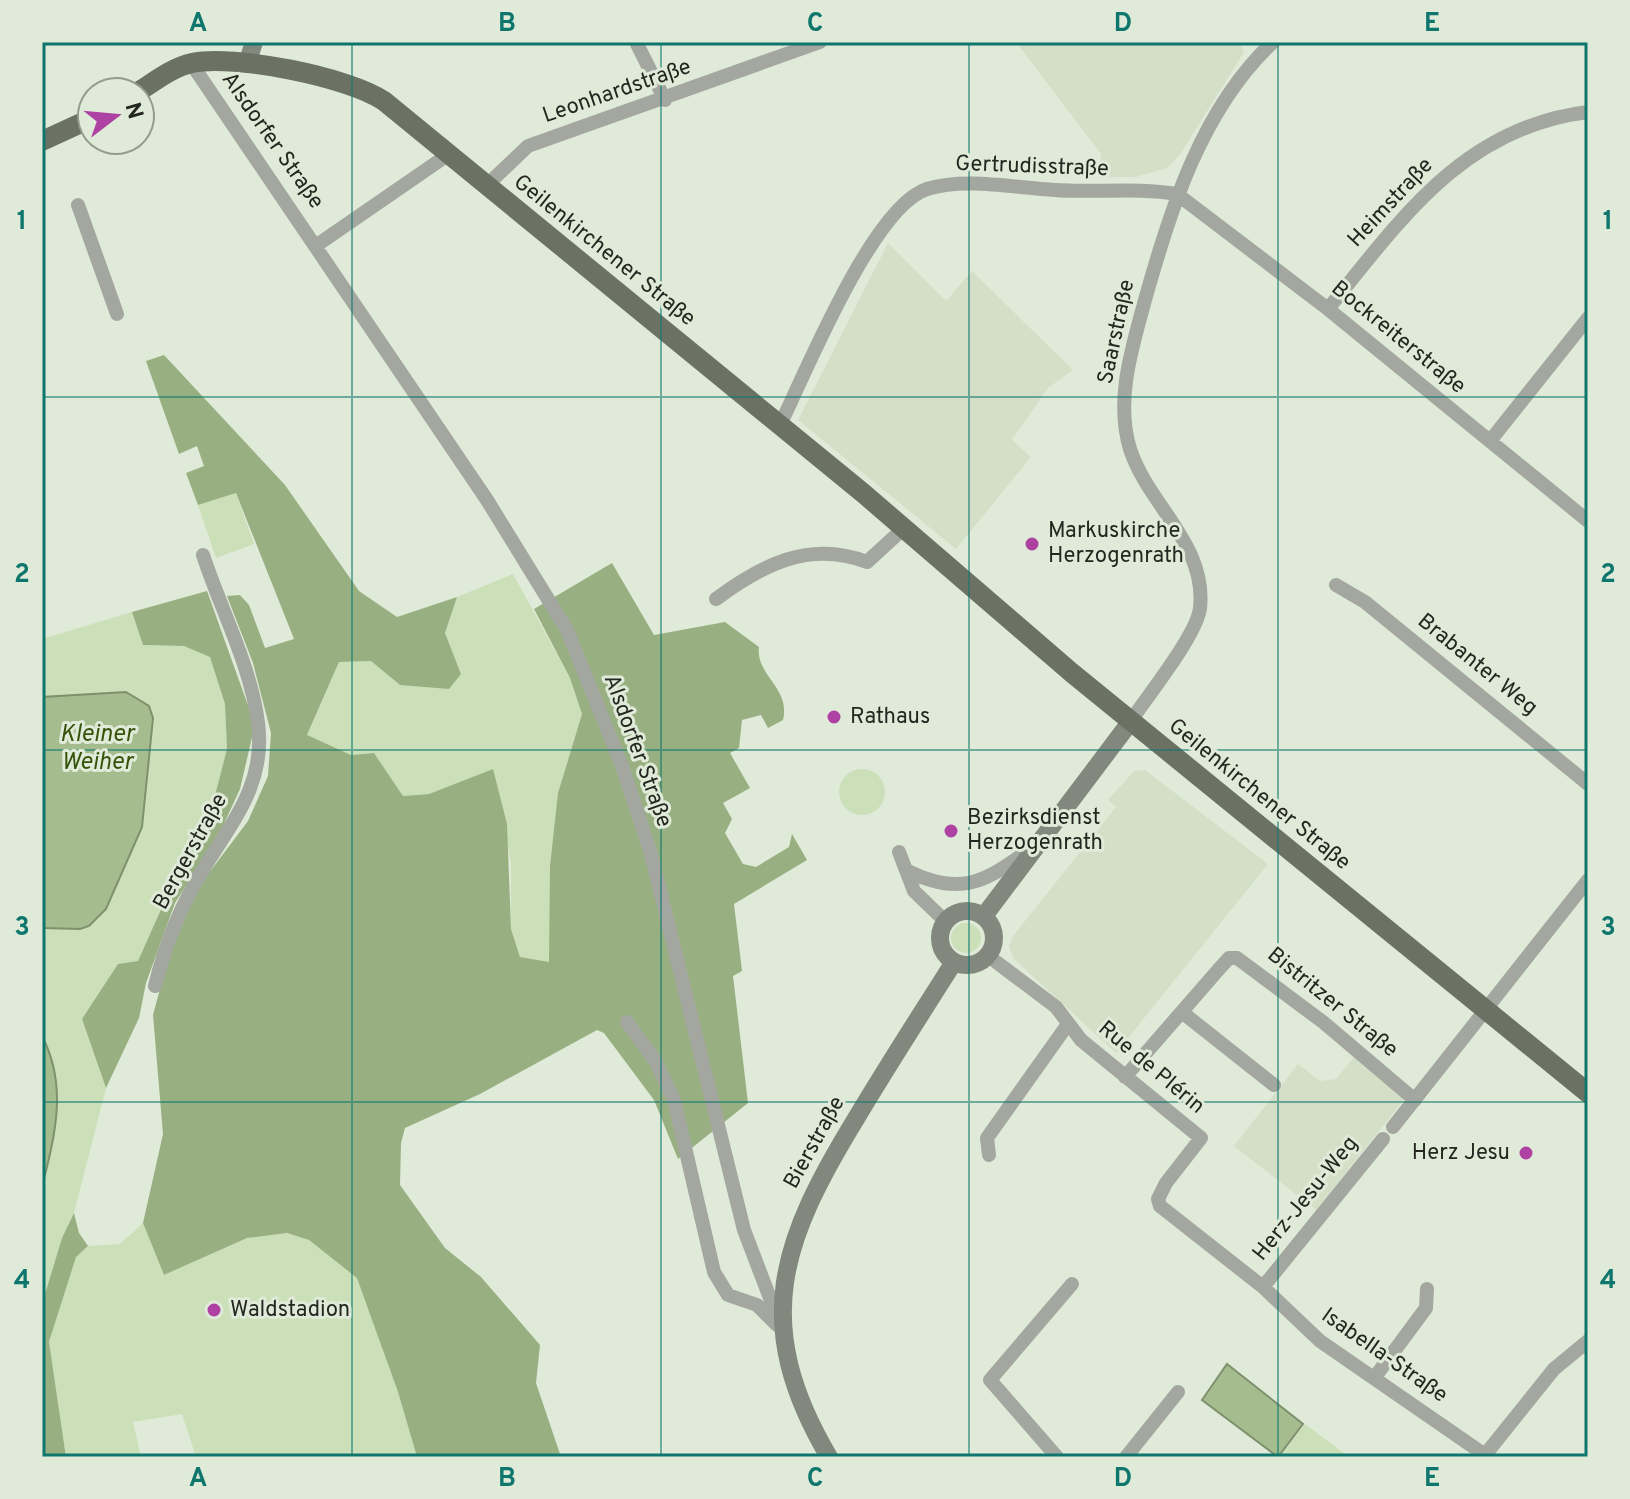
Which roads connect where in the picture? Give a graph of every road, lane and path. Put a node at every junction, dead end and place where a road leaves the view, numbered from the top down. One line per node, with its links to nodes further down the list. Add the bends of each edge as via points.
1 (254, 42): 6 (main road)
2 (636, 42): 8 (street)
3 (820, 42): 8 (street, Leonhardstraße)
4 (1273, 42): 14 (street, Saarstraße, via 1242,76)
5 (191, 63): 6 (main road, Geilenkirchener Straße, via 218,59); 7 (main road); 16 (street, Alsdorfer Straße)
6 (247, 64): 12 (main road, Geilenkirchener Straße, via 370,92)
7 (156, 82)
8 (665, 100): 13 (street, Leonhardstraße, via 528,146)
9 (1588, 112): 17 (street, Heimstraße, via 1545,118 1463,161 1400,220)
10 (76, 125): 11 (main road)
11 (42, 141)
12 (449, 154): 13 (main road, Geilenkirchener Straße); 16 (street, Alsdorfer Straße)
13 (486, 186): 20 (main road, Geilenkirchener Straße)
14 (1177, 194): 17 (street, Bockreiterstraße); 20 (street, Gertrudisstraße, via 960,184 925,190 901,205 869,245); 27 (street, Saarstraße, via 1129,358 1124,417 1141,476 1195,564 1200,609)
15 (78, 205): 18 (street)
16 (317, 245): 50 (street, Alsdorfer Straße, via 534,574 583,667 651,854 744,1230)
17 (1328, 309): 21 (street, Bockreiterstraße)
18 (117, 314)
19 (1588, 318): 21 (street)
20 (780, 425): 23 (main road, Geilenkirchener Straße)
21 (1490, 441): 22 (street, Bockreiterstraße)
22 (1588, 521)
23 (904, 528): 26 (street, via 867,562 842,555 792,556 753,573); 27 (main road, Geilenkirchener Straße)
24 (203, 555): 37 (street, Bergerstraße, via 253,698 258,723 256,776 237,821 184,904)
25 (1336, 585): 28 (street, Brabanter Weg, via 1365,602)
26 (716, 599)
27 (1131, 721): 29 (main road); 38 (main road, Geilenkirchener Straße)
28 (1588, 784)
29 (1042, 840): 31 (street, via 1001,870 969,884 936,883); 33 (main road)
30 (899, 852): 31 (street)
31 (906, 870): 34 (street, via 914,891)
32 (1588, 880): 38 (street, Herz-Jesu-Weg)
33 (984, 916): 34 (main road, via 959,911); 35 (main road, via 993,932)
34 (945, 921): 36 (main road, via 939,939)
35 (987, 955): 36 (main road, via 971,965); 41 (street, Rue de Plérin, via 1056,1007)
36 (954, 962): 50 (main road, Bierstraße, via 816,1184 785,1278)
37 (155, 986)
38 (1487, 1011): 44 (main road, Geilenkirchener Straße); 45 (street, Herz-Jesu-Weg)
39 (1183, 1013): 42 (street, Bistritzer Straße); 43 (street); 45 (street, Bistritzer Straße, via 1229,958 1244,960)
40 (627, 1022): 50 (street, via 656,1062 674,1100 714,1272 728,1295 757,1305)
41 (1068, 1024): 42 (street, Rue de Plérin); 46 (street, via 987,1138)
42 (1125, 1077): 48 (street, Rue de Plérin, via 1201,1138 1166,1183 1160,1206)
43 (1274, 1085)
44 (1588, 1093)
45 (1415, 1100): 48 (street, Herz-Jesu-Weg)
46 (989, 1155)
47 (1072, 1284): 56 (street, via 990,1380)
48 (1263, 1287): 52 (street, Isabella-Straße, via 1320,1341)
49 (1427, 1289): 52 (street, via 1426,1308)
50 (783, 1331): 55 (main road, Bierstraße, via 795,1387)
51 (1588, 1341): 54 (street, via 1554,1369)
52 (1375, 1377): 54 (street, Isabella-Straße)
53 (1178, 1392): 57 (street)
54 (1485, 1455)
55 (829, 1457)
56 (1057, 1457)
57 (1126, 1457)

